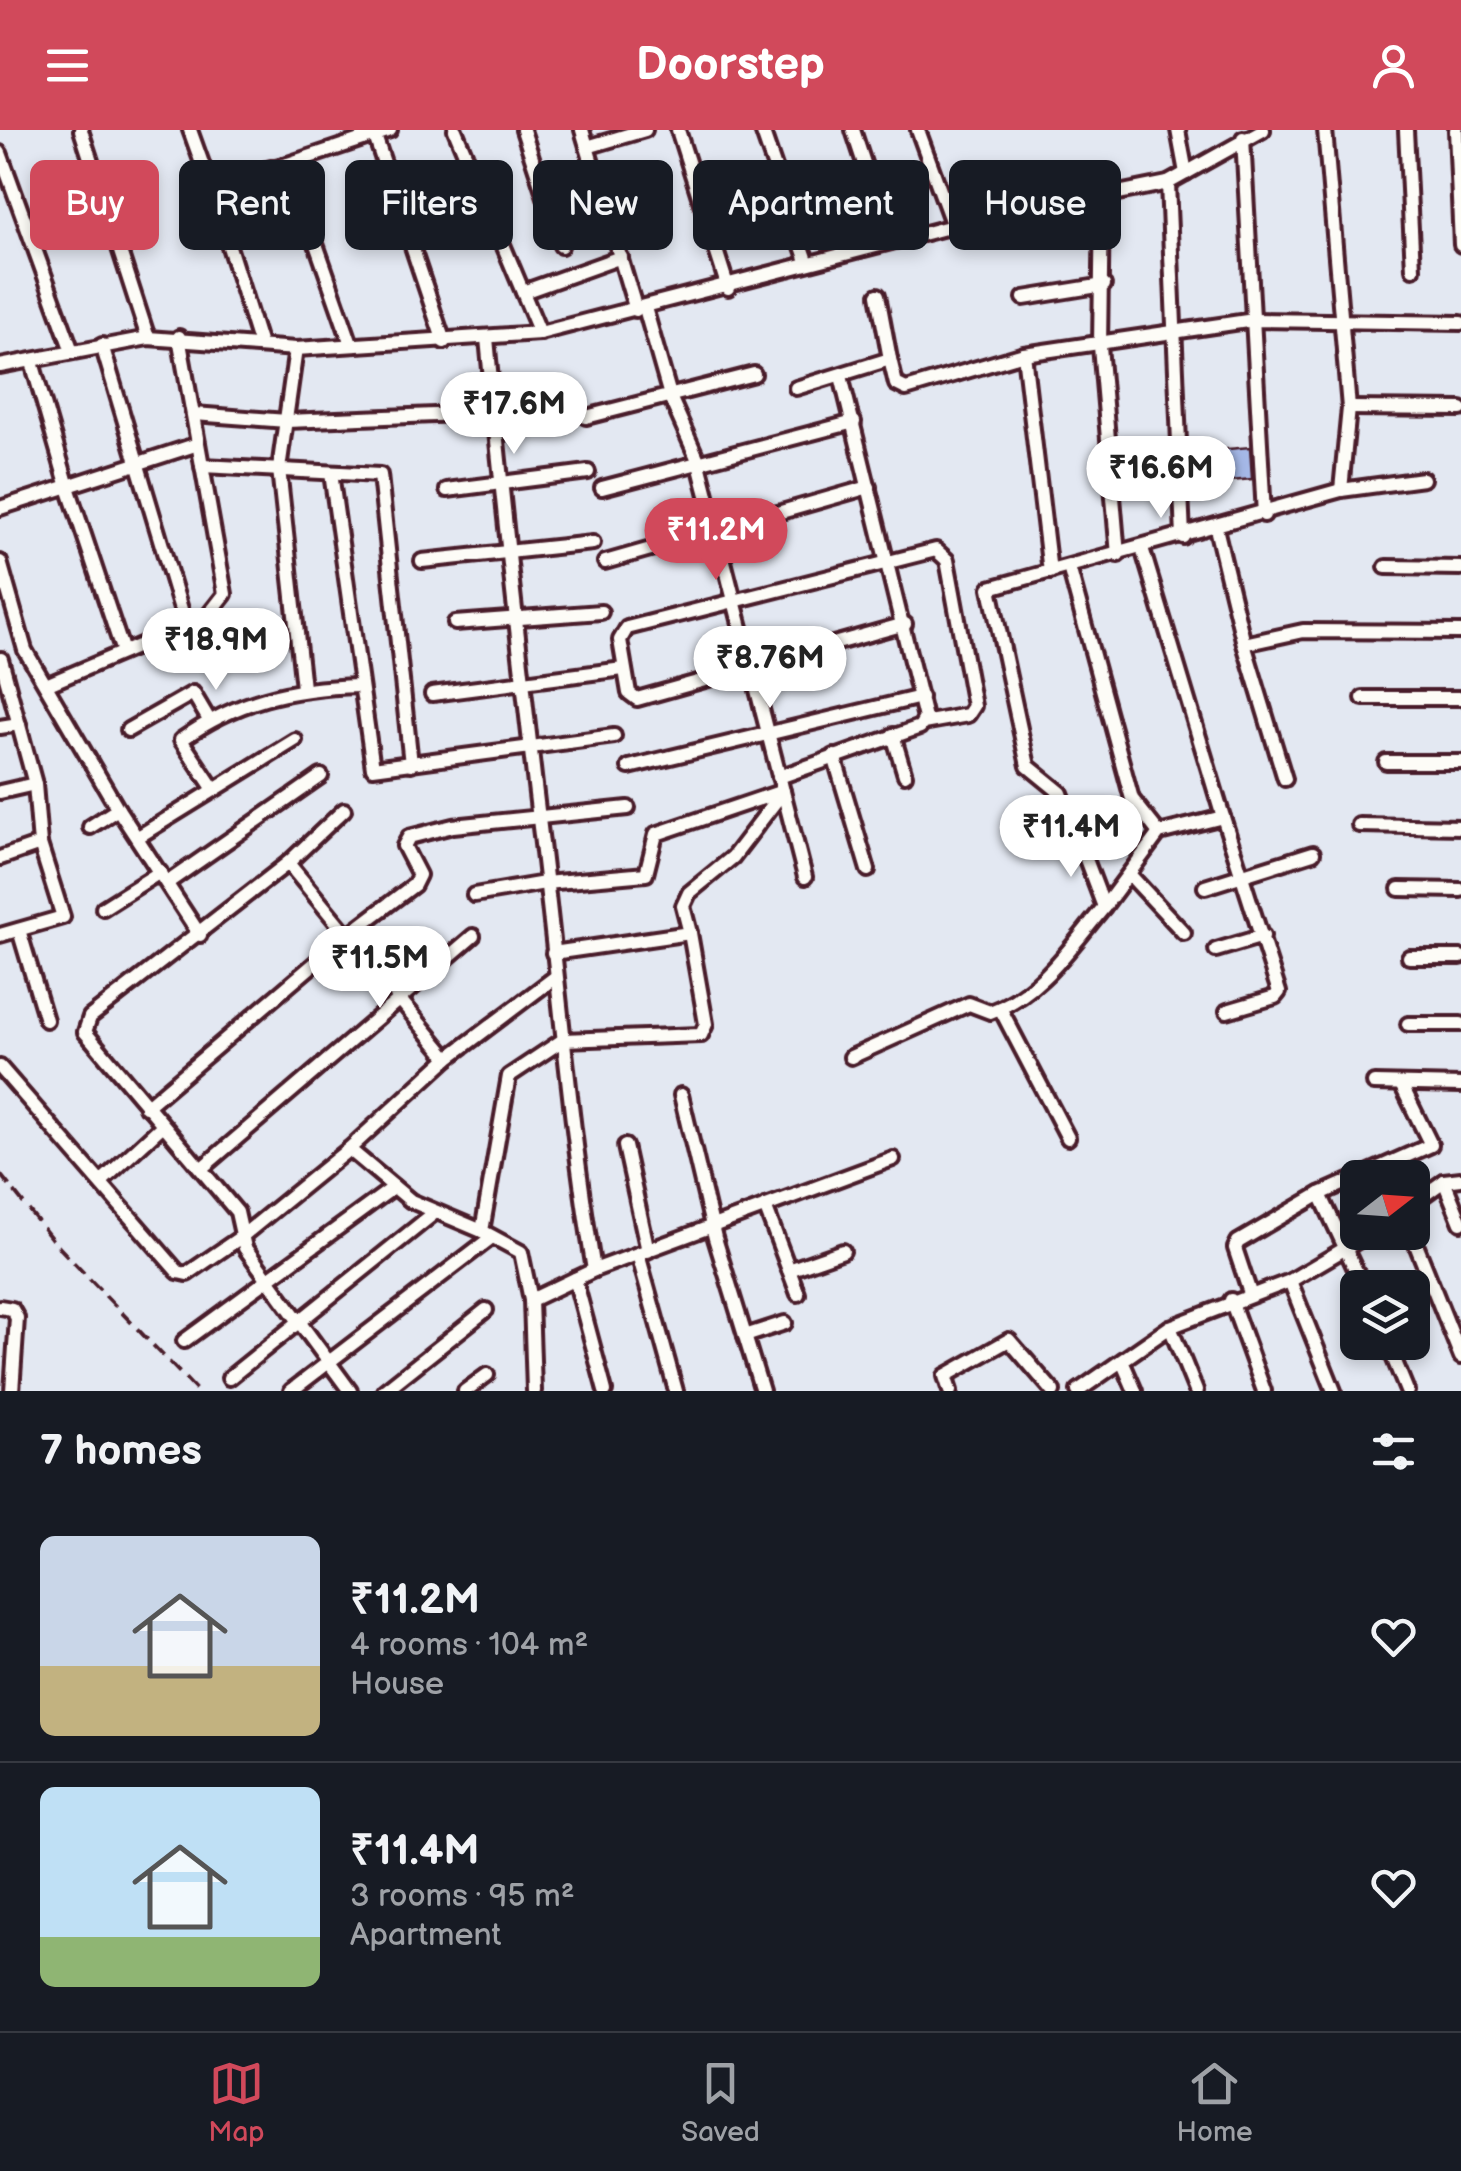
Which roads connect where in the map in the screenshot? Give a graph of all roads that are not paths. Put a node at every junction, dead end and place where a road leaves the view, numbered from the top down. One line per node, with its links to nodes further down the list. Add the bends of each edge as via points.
1 (81, 130): 50 (street)
2 (190, 130): 21 (street)
3 (390, 130): 17 (street)
4 (455, 130): 40 (street)
5 (523, 130): 24 (street)
6 (582, 130): 19 (street)
7 (645, 130): 19 (street)
8 (678, 130): 39 (street)
9 (762, 130): 36 (street)
10 (853, 130): 23 (street)
11 (918, 130): 29 (street)
12 (1178, 130): 25 (street)
13 (1263, 130): 18 (street)
14 (1325, 130): 45 (street)
15 (1406, 130): 37 (street)
16 (1456, 130): 26 (street)
17 (375, 136): 22 (street); 52 (street)
18 (1243, 138): 25 (street); 44 (street)
19 (587, 147): 35 (street)
20 (0, 153): 58 (street)
21 (201, 160)
22 (300, 160)
23 (863, 160)
24 (533, 161)
25 (1186, 173): 27 (street)
26 (1460, 182): 30 (street)
27 (1168, 183): 28 (street); 47 (street)
28 (1121, 192)
29 (949, 215)
30 (1461, 245)
31 (231, 250): 55 (street)
32 (318, 250): 53 (street)
33 (855, 250): 36 (street)
34 (1103, 250): 38 (street)
35 (621, 257): 40 (street); 43 (street)
36 (806, 261): 39 (street)
37 (1413, 269)
38 (1104, 285): 42 (street); 56 (street)
39 (728, 288): 43 (street)
40 (522, 292): 48 (street)
41 (878, 295): 60 (street)
42 (1024, 298)
43 (641, 309): 48 (street); 66 (street)
44 (1254, 320): 45 (street); 47 (street); 88 (street)
45 (1343, 320): 46 (street); 67 (street)
46 (1461, 323)
47 (1173, 331): 56 (street); 91 (street)
48 (540, 332): 51 (street)
49 (179, 337): 50 (street); 55 (street); 70 (street)
50 (148, 338): 54 (street)
51 (487, 338): 52 (street); 69 (street)
52 (444, 342): 53 (street)
53 (351, 344): 57 (street)
54 (102, 345): 58 (street); 75 (street)
55 (260, 345): 57 (street)
56 (1100, 346): 59 (street); 95 (street)
57 (296, 349): 71 (street)
58 (72, 351): 61 (street)
59 (1024, 354): 60 (street, via 906,388 896,384); 103 (street)
60 (890, 358): 64 (street)
61 (32, 362): 62 (street); 83 (street)
62 (0, 366)
63 (754, 374): 66 (street)
64 (840, 376): 65 (street); 72 (street)
65 (796, 388)
66 (670, 399): 69 (street, via 582,413); 74 (street)
67 (1349, 408): 68 (street); 86 (street)
68 (1461, 409)
69 (494, 413): 71 (street); 81 (street)
70 (194, 414): 71 (street); 73 (street)
71 (287, 421): 77 (street)
72 (854, 422): 74 (street); 82 (street)
73 (198, 444): 75 (street); 76 (street)
74 (698, 460): 84 (street); 89 (street)
75 (134, 462): 83 (street); 109 (street)
76 (202, 466): 77 (street); 109 (street, via 225,594 216,610)
77 (279, 469): 78 (street); 120 (street)
78 (331, 472): 119 (street); 138 (street, via 380,475)
79 (588, 472): 81 (street)
80 (1423, 479): 86 (street)
81 (501, 480): 85 (street); 94 (street)
82 (869, 487): 89 (street); 96 (street)
83 (68, 488): 87 (street); 113 (street)
84 (602, 488)
85 (448, 490)
86 (1342, 490): 88 (street)
87 (0, 508)
88 (1264, 515): 90 (street)
89 (716, 528): 99 (street); 104 (street)
90 (1216, 528): 91 (street); 111 (street)
91 (1183, 537): 93 (street)
92 (593, 543): 94 (street)
93 (1142, 548): 95 (street); 150 (street)
94 (508, 552): 97 (street); 106 (street)
95 (1118, 554): 100 (street)
96 (888, 560): 104 (street); 108 (street); 126 (street, via 936,550 947,560 974,706 968,715)
97 (422, 561)
98 (0, 562): 112 (street)
99 (605, 562)
100 (1069, 567): 103 (street); 155 (street, via 1132,799)
101 (1386, 568): 102 (street)
102 (1461, 568)
103 (1050, 572): 171 (street, via 990,588 1028,766 1062,794)
104 (734, 600): 115 (street); 116 (street, via 622,631)
105 (602, 612): 106 (street)
106 (514, 618): 107 (street); 117 (street)
107 (455, 623)
108 (904, 624): 115 (street); 122 (street)
109 (186, 626): 113 (street)
110 (1461, 632): 111 (street, via 1303,632)
111 (1244, 644): 142 (street)
112 (25, 650): 114 (street); 118 (street)
113 (123, 652): 118 (street)
114 (0, 659): 127 (street)
115 (751, 664): 116 (street, via 637,699 630,697); 130 (street)
116 (623, 670): 117 (street)
117 (521, 684): 121 (street); 134 (street)
118 (46, 685): 147 (street)
119 (359, 686): 120 (street); 138 (street, via 373,768)
120 (303, 688): 125 (street, via 254,699)
121 (432, 694)
122 (921, 698): 126 (street); 130 (street)
123 (1363, 698): 124 (street)
124 (1461, 698)
125 (209, 720): 129 (street, via 192,693); 145 (street, via 181,740)
126 (924, 723): 131 (street)
127 (18, 724): 128 (street); 143 (street)
128 (0, 727)
129 (128, 730)
130 (768, 733): 139 (street); 144 (street)
131 (894, 735): 135 (street); 140 (street)
132 (614, 736): 134 (street)
133 (295, 740): 145 (street)
134 (527, 749): 138 (street); 151 (street)
135 (834, 756): 144 (street); 161 (street)
136 (1386, 762): 137 (street)
137 (1461, 762)
138 (411, 764)
139 (628, 766)
140 (906, 775)
141 (321, 776): 164 (street)
142 (1285, 779)
143 (35, 784): 146 (street); 157 (street)
144 (781, 784): 165 (street); 166 (street, via 656,834 646,874); 174 (street, via 732,857 689,894 683,906)
145 (213, 788): 156 (street)
146 (0, 792)
147 (118, 808): 153 (street); 156 (street)
148 (628, 808): 151 (street)
149 (344, 810): 160 (street)
150 (1223, 817): 155 (street); 163 (street)
151 (539, 818): 166 (street); 178 (street, via 410,837 404,846 418,882)
152 (1358, 824): 154 (street)
153 (90, 827)
154 (1461, 827)
155 (1159, 833): 162 (street)
156 (138, 837): 164 (street)
157 (40, 844): 159 (street); 173 (street, via 63,918)
158 (1312, 854): 163 (street)
159 (0, 858)
160 (288, 863): 175 (street); 178 (street)
161 (868, 870)
162 (1129, 874): 171 (street); 176 (street)
163 (1242, 875): 167 (street); 180 (street)
164 (164, 877): 172 (street); 175 (street)
165 (805, 877)
166 (545, 883): 170 (street); 182 (street)
167 (1204, 887)
168 (1398, 889): 169 (street)
169 (1461, 890)
170 (474, 895)
171 (1104, 907): 187 (street, via 1035,987)
172 (104, 908)
173 (19, 930): 177 (street); 189 (street)
174 (690, 933): 182 (street); 192 (street, via 706,1024 701,1035)
175 (200, 934): 200 (street, via 85,1024 89,1039)
176 (1184, 934)
177 (0, 935)
178 (348, 935): 186 (street); 200 (street)
179 (472, 936): 186 (street)
180 (1263, 936): 181 (street); 188 (street, via 1279,992)
181 (1216, 950)
182 (553, 953): 185 (street)
183 (1409, 957): 184 (street)
184 (1461, 957)
185 (554, 978): 192 (street); 194 (street)
186 (396, 998): 194 (street); 206 (street)
187 (1000, 1008): 193 (street, via 990,1012 968,1004); 202 (street)
188 (1227, 1011)
189 (46, 1020)
190 (1408, 1024): 191 (street)
191 (1461, 1024)
192 (562, 1040): 218 (street, via 509,1076); 224 (street)
193 (851, 1056)
194 (448, 1058): 204 (street)
195 (0, 1067): 209 (street)
196 (1374, 1083): 198 (street)
197 (1461, 1085): 198 (street)
198 (1402, 1086): 212 (street, via 1431,1145)
199 (681, 1094): 216 (street)
200 (146, 1107): 201 (street)
201 (163, 1125): 206 (street); 209 (street)
202 (1068, 1138)
203 (624, 1146): 223 (street)
204 (349, 1149): 210 (street); 219 (street)
205 (893, 1159): 213 (street)
206 (202, 1168): 219 (street, via 237,1212)
207 (1461, 1179): 208 (street)
208 (1444, 1180): 211 (street); 215 (street)
209 (101, 1182): 219 (street, via 178,1272 196,1272)
210 (394, 1187): 214 (street); 228 (street)
211 (1430, 1190)
212 (1320, 1194): 217 (street); 230 (street, via 1238,1242)
213 (765, 1206): 216 (street); 225 (street)
214 (433, 1214): 218 (street); 236 (street)
215 (1461, 1222)
216 (711, 1223): 223 (street); 239 (street)
217 (1340, 1233)
218 (487, 1234): 232 (street, via 522,1252); 241 (street)
219 (240, 1236): 228 (street)
220 (843, 1250): 225 (street)
221 (1349, 1250): 226 (street); 229 (street)
222 (1418, 1250): 242 (street)
223 (643, 1252): 224 (street); 255 (street)
224 (594, 1270): 227 (street)
225 (789, 1270): 231 (street)
226 (1357, 1270)
227 (575, 1279): 232 (street); 254 (street)
228 (268, 1280): 236 (street); 240 (street)
229 (1290, 1281): 230 (street); 263 (street)
230 (1250, 1293): 233 (street)
231 (798, 1294)
232 (531, 1300): 253 (street)
233 (1231, 1300): 238 (street); 262 (street)
234 (0, 1307): 245 (street, via 18,1318)
235 (486, 1310): 251 (street)
236 (301, 1322): 241 (street); 247 (street)
237 (785, 1323): 239 (street)
238 (1170, 1326): 244 (street); 261 (street)
239 (745, 1336): 256 (street)
240 (184, 1341)
241 (330, 1358): 249 (street); 250 (street)
242 (1461, 1358)
243 (1394, 1360): 264 (street)
244 (1122, 1361): 259 (street); 260 (street)
245 (7, 1368): 248 (street)
246 (486, 1375): 252 (street)
247 (230, 1378)
248 (12, 1391)
249 (291, 1391)
250 (350, 1391)
251 (384, 1391)
252 (465, 1391)
253 (534, 1391)
254 (604, 1391)
255 (676, 1391)
256 (762, 1391)
257 (950, 1391): 258 (street, via 944,1376 1009,1340)
258 (1053, 1391)
259 (1078, 1391)
260 (1134, 1391)
261 (1196, 1391)
262 (1264, 1391)
263 (1334, 1391)
264 (1407, 1391)

